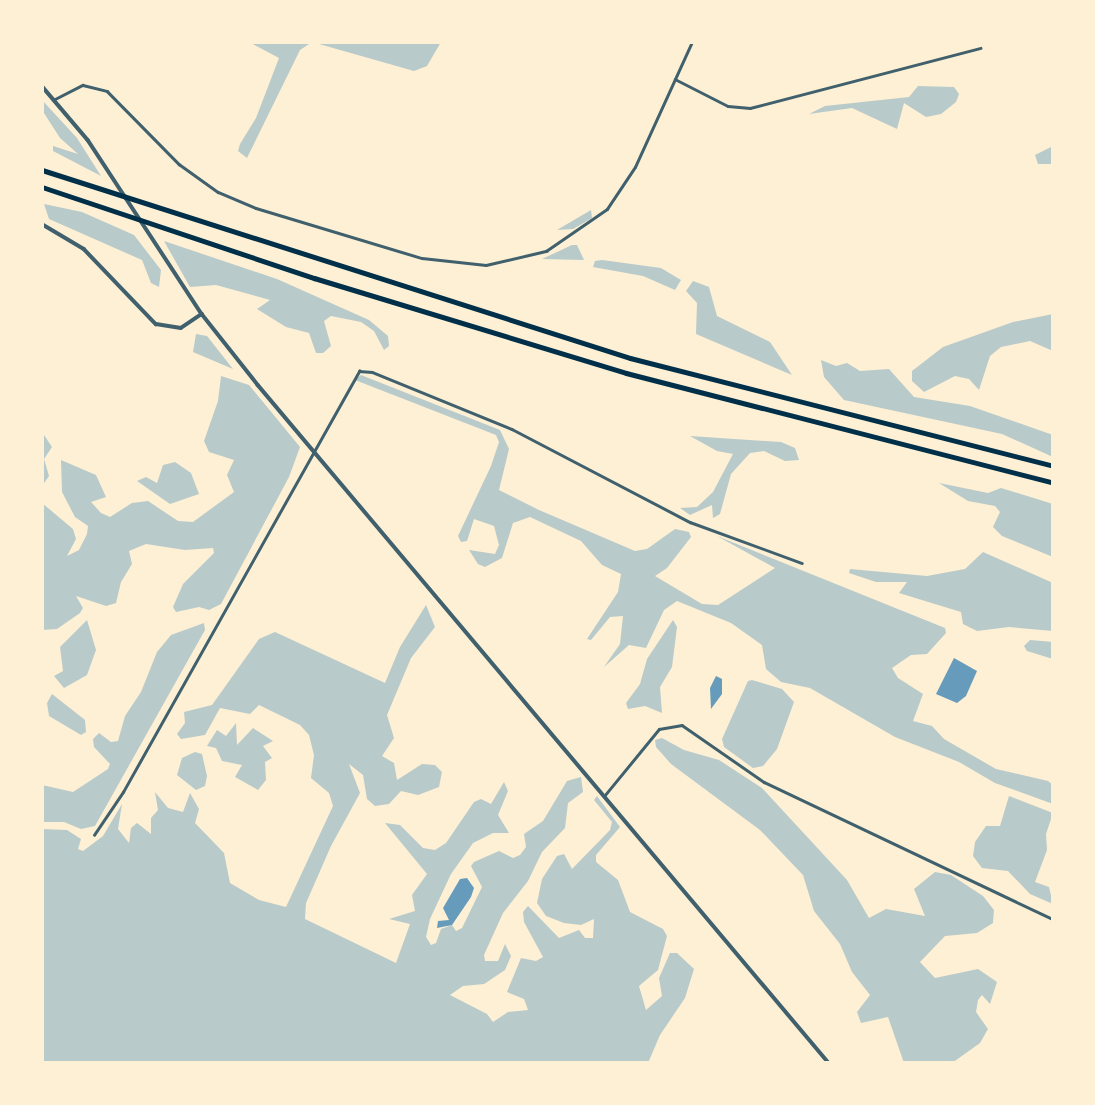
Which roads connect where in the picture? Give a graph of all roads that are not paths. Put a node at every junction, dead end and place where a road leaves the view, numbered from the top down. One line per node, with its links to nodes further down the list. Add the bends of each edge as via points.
1 (692, 42): 3 (street)
2 (980, 48): 3 (street, via 750,108 728,106)
3 (676, 79): 5 (street, via 635,167 597,218 547,251 486,265 422,258 256,208 218,192 179,164 107,91 83,85)
4 (42, 86): 5 (street)
5 (55, 99): 9 (street, via 106,167)
6 (42, 170): 11 (highway, via 629,358)
7 (42, 187): 12 (highway, via 314,278 626,373)
8 (42, 224): 9 (street, via 84,249 156,324 181,328)
9 (202, 314): 10 (street)
10 (313, 447): 13 (street, via 353,376 367,370 512,429 702,527); 14 (street); 15 (street, via 139,764)
11 (1053, 466)
12 (1053, 483)
13 (802, 563)
14 (605, 795): 16 (street, via 659,729 682,725 764,782); 17 (street)
15 (94, 835)
16 (1053, 919)
17 (829, 1063)

